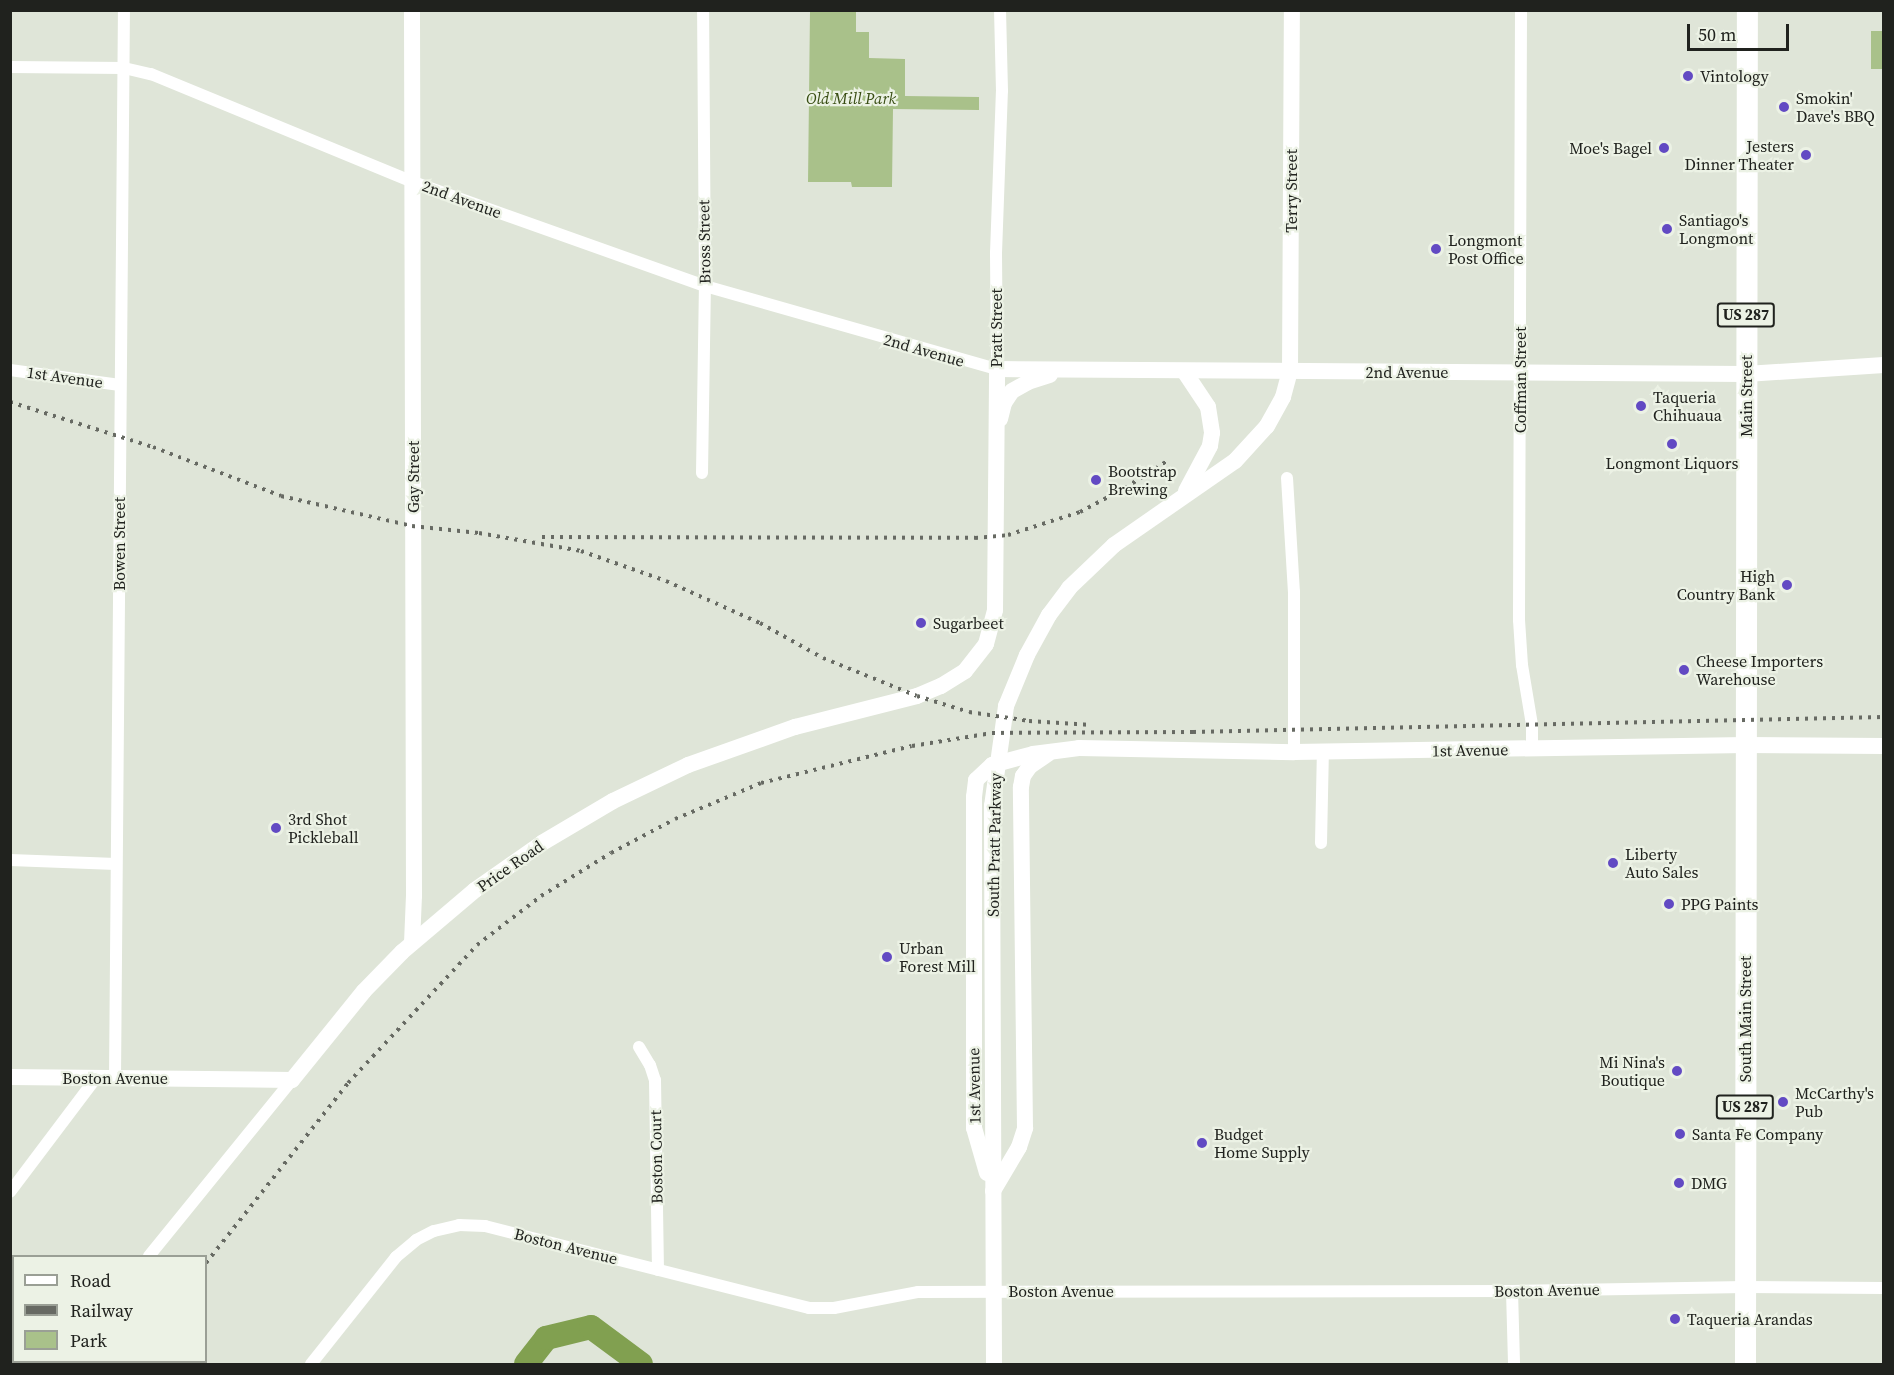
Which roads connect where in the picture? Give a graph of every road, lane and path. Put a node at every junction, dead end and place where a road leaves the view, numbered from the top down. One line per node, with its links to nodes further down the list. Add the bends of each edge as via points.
1 (124, 10): 9 (street, Bowen Street)
2 (412, 10): 10 (street, Gay Street)
3 (704, 10): 11 (street, Bross Street)
4 (1000, 10): 13 (street, Pratt Street)
5 (1292, 10): 17 (street, Terry Street)
6 (1521, 10): 18 (street, Coffman Street)
7 (1747, 10): 19 (highway, Main Street / US 287)
8 (10, 67): 9 (street, 2nd Avenue)
9 (124, 68): 10 (street, 2nd Avenue, via 151,74); 20 (street, Bowen Street)
10 (413, 182): 11 (street, 2nd Avenue); 35 (street, Gay Street)
11 (705, 286): 13 (street, 2nd Avenue); 22 (street, Bross Street)
12 (1884, 366): 19 (street, 2nd Avenue)
13 (997, 369): 15 (street, 2nd Avenue); 21 (street, Pratt Street)
14 (10, 370): 20 (street, 1st Avenue)
15 (1068, 370): 16 (street, 2nd Avenue); 21 (street, via 1012,391 1004,403)
16 (1184, 371): 17 (street, 2nd Avenue); 24 (street, via 1208,407 1212,433 1206,456)
17 (1290, 371): 18 (street, 2nd Avenue); 24 (street, South Pratt Parkway, via 1277,409 1254,442)
18 (1521, 373): 19 (street, 2nd Avenue); 28 (street, Coffman Street, via 1519,620)
19 (1746, 374): 26 (highway, Main Street / US 287)
20 (120, 385): 34 (street, Bowen Street)
21 (995, 441): 25 (street, Pratt Street, via 995,610)
22 (702, 473)
23 (1287, 478): 30 (street, via 1294,592)
24 (1183, 497): 41 (street, South Pratt Parkway, via 1107,551 1069,588 1027,655 1006,706 992,806)
25 (986, 644): 35 (street, Price Road, via 965,671 933,690 729,748 614,801 533,849 475,890)
26 (1746, 745): 27 (street, 1st Avenue); 28 (street, 1st Avenue); 45 (highway, South Main Street / US 287)
27 (1884, 746)
28 (1532, 749): 31 (street, 1st Avenue)
29 (1058, 750): 30 (street, 1st Avenue); 41 (street, via 1030,766 1023,776 1025,1128 1019,1147); 41 (street, 1st Avenue, via 992,765 976,780 974,1128)
30 (1294, 752): 31 (street, 1st Avenue)
31 (1323, 752): 32 (street)
32 (1321, 843)
33 (10, 860): 34 (street)
34 (116, 864): 39 (street, Bowen Street)
35 (412, 943): 40 (street, Price Road, via 363,991)
36 (639, 1047): 44 (street, Boston Court, via 655,1080)
37 (10, 1077): 38 (street, Boston Avenue)
38 (96, 1078): 39 (street, Boston Avenue); 42 (street)
39 (115, 1078): 40 (street, Boston Avenue)
40 (292, 1080): 43 (street, Price Road)
41 (993, 1191): 48 (street, South Pratt Parkway)
42 (10, 1192)
43 (151, 1255)
44 (658, 1270): 48 (street, Boston Avenue, via 809,1308 834,1308 918,1292); 50 (street, Boston Avenue, via 485,1226 442,1228 416,1240 396,1257)
45 (1745, 1287): 46 (street, Boston Avenue); 47 (street, Boston Avenue); 52 (highway, South Main Street / US 287)
46 (1884, 1288)
47 (1512, 1291): 48 (street, Boston Avenue); 51 (street)
48 (993, 1292): 49 (street, South Pratt Parkway)
49 (994, 1359)
50 (311, 1365)
51 (1514, 1365)
52 (1744, 1365)

